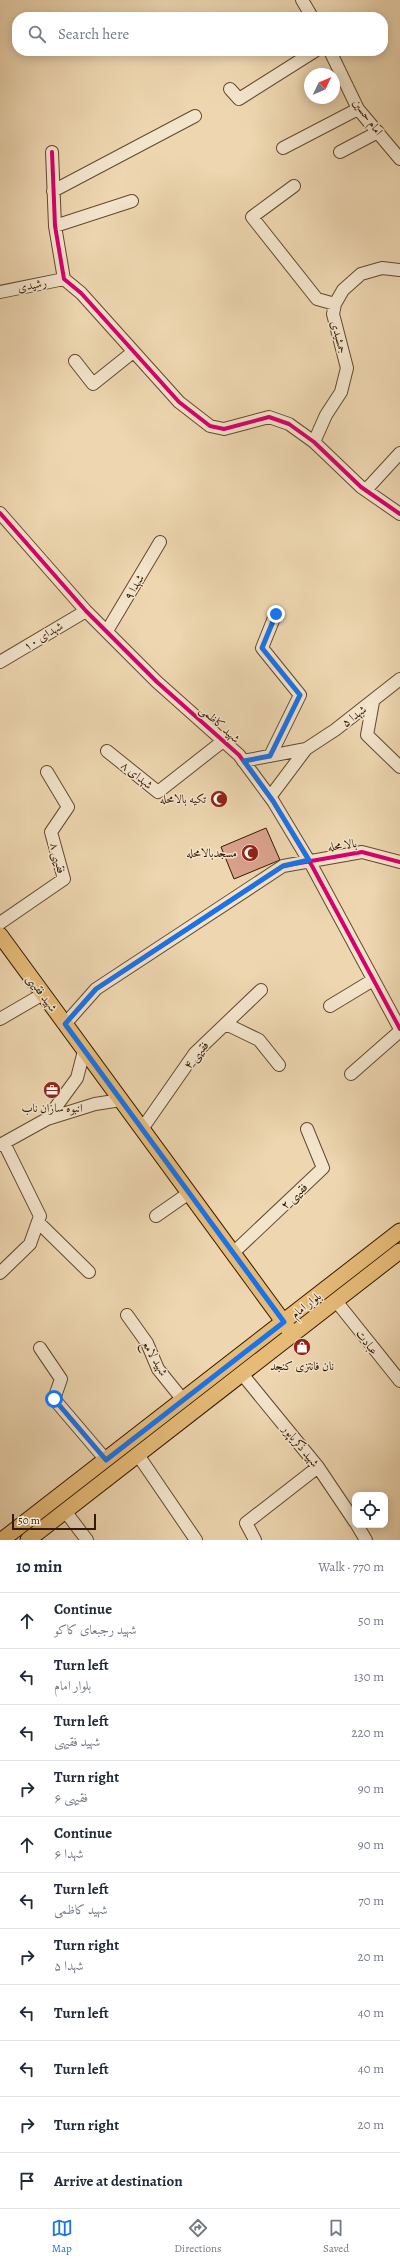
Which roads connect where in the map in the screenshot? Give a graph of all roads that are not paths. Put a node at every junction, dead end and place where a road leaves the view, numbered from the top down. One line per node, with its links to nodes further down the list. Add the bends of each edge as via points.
1 (303, 0): 2 (street)
2 (309, 12)
3 (307, 56): 5 (street, via 239,99)
4 (332, 56): 6 (street, امام حسین)
5 (230, 89)
6 (358, 109): 8 (street, امام حسین); 9 (street)
7 (195, 116): 14 (street)
8 (378, 132): 11 (street); 12 (street, امام حسین)
9 (283, 148)
10 (52, 152): 14 (street)
11 (340, 152)
12 (400, 158)
13 (294, 186): 20 (street, via 252,217 317,299)
14 (53, 191): 16 (street)
15 (132, 201): 16 (street)
16 (54, 226): 18 (street)
17 (400, 270): 20 (street, جمشیدی, via 382,268 361,274 343,290)
18 (64, 279): 19 (street, رشیدی); 21 (street, via 81,293)
19 (0, 292)
20 (335, 304): 23 (street, جمشیدی, via 333,314 347,368 341,392 326,414)
21 (133, 352): 22 (street, via 93,384); 23 (street, via 179,402 210,426 224,429 269,417 289,424)
22 (75, 361)
23 (314, 442): 25 (street, via 341,470)
24 (400, 453): 25 (street)
25 (366, 490): 27 (street)
26 (0, 513): 29 (street, شهید کاظمی)
27 (400, 514)
28 (160, 542): 31 (street, شهدا ۹)
29 (86, 610): 31 (street, شهید کاظمی); 32 (street, شهدای ۱۰)
30 (276, 614): 38 (street, via 262,648 300,695)
31 (107, 631): 35 (street, شهید کاظمی, via 157,682)
32 (0, 662)
33 (400, 679): 34 (street, شهدا ۵)
34 (372, 702): 36 (street, شهدا ۵); 40 (street, via 367,735)
35 (224, 741): 37 (street, شهدای ۸, via 158,792); 39 (street, شهید کاظمی)
36 (306, 749): 38 (street, شهدا ۵); 42 (street, شهدا ۵)
37 (107, 751)
38 (270, 756): 39 (street, شهدا ۵)
39 (244, 761): 42 (street, شهید کاظمی)
40 (400, 767)
41 (47, 772): 45 (street, فقیهی ۸, via 68,807 51,832 64,879)
42 (270, 797): 43 (street, شهید کاظمی)
43 (309, 860): 44 (street, بالا محله, via 362,852); 47 (street, شهید کاظمی); 52 (street, بالا محله, via 283,866 96,989)
44 (400, 862)
45 (0, 923)
46 (0, 935): 49 (main road, شهید فقیهی)
47 (373, 980): 50 (street); 54 (street, شهید کاظمی)
48 (261, 990): 53 (street, فقیهی ۴)
49 (43, 994): 51 (street); 52 (main road, شهید فقیهی)
50 (330, 1006)
51 (0, 1019)
52 (65, 1024): 55 (main road, شهید فقیهی)
53 (226, 1024): 56 (street, via 259,1040); 60 (street, فقیهی ۴, via 195,1053)
54 (400, 1030): 57 (street)
55 (84, 1051): 58 (main road, شهید فقیهی); 59 (street, via 77,1078)
56 (279, 1065)
57 (351, 1074)
58 (121, 1100): 59 (street, via 95,1104); 60 (main road, شهید فقیهی)
59 (47, 1119): 62 (street)
60 (142, 1129): 63 (main road, شهید فقیهی)
61 (307, 1130): 68 (street, فقیهی ۲, via 323,1168)
62 (2, 1144): 65 (street, via 40,1216)
63 (189, 1193): 64 (street); 68 (main road, شهید فقیهی)
64 (156, 1216)
65 (38, 1222): 69 (street); 70 (street, via 30,1244)
66 (400, 1231): 73 (main road, بلوار امام)
67 (400, 1251): 71 (main road, بلوار امام)
68 (233, 1253): 73 (main road, شهید فقیهی)
69 (88, 1272)
70 (0, 1273)
71 (336, 1301): 74 (main road, بلوار امام); 77 (street, عبادت)
72 (127, 1315): 78 (street, شهید لامع, via 147,1343 158,1369)
73 (284, 1322): 74 (main road, شهید فقیهی); 78 (main road, بلوار امام)
74 (293, 1335): 76 (main road, بلوار امام)
75 (40, 1348): 80 (street, via 61,1379 54,1399)
76 (242, 1374): 79 (main road, بلوار امام); 81 (street, شهید ذکریاپور)
77 (400, 1382)
78 (183, 1400): 80 (main road, بلوار امام)
79 (138, 1455): 82 (main road, بلوار امام); 88 (street)
80 (106, 1460): 85 (main road, بلوار امام)
81 (318, 1467): 83 (street, شهید ذکریاپور); 89 (street, via 246,1523)
82 (65, 1511): 86 (main road, بلوار امام); 87 (street)
83 (352, 1518)
84 (359, 1528): 90 (street)
85 (2, 1540)
86 (28, 1540)
87 (87, 1540)
88 (196, 1540)
89 (255, 1540)
90 (366, 1540)

